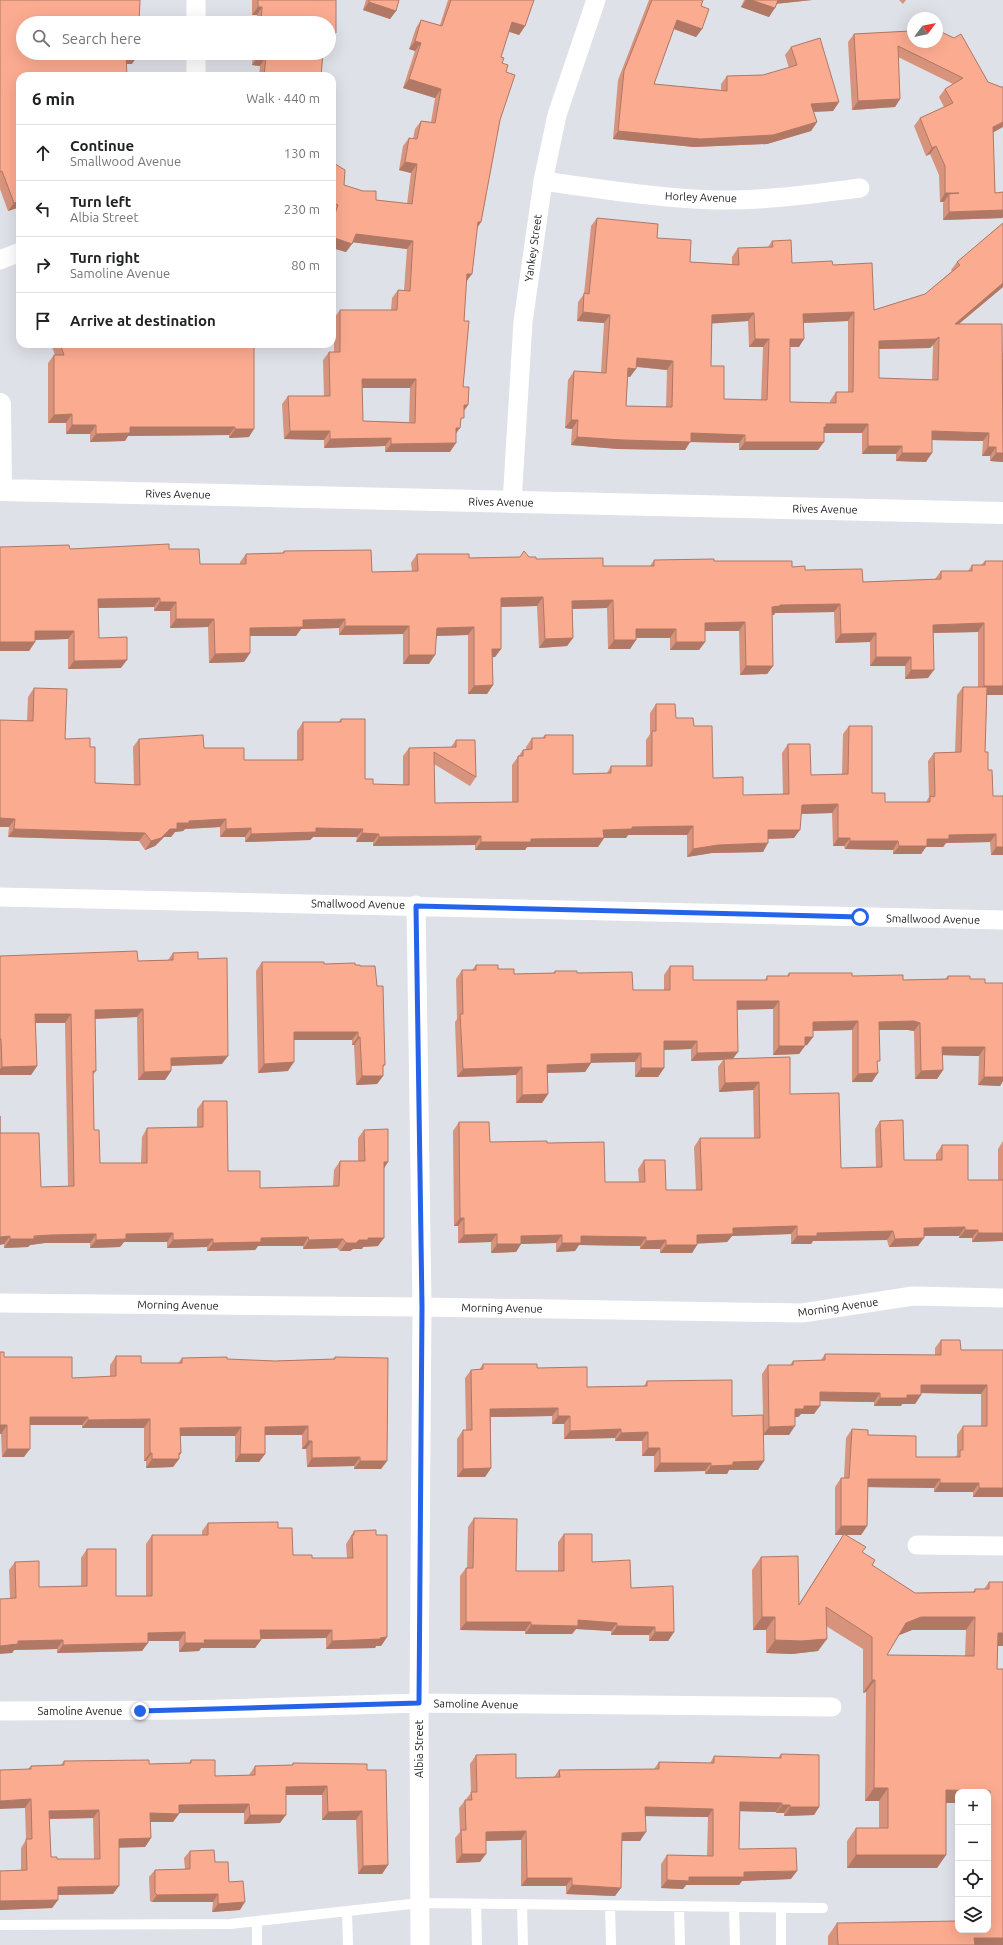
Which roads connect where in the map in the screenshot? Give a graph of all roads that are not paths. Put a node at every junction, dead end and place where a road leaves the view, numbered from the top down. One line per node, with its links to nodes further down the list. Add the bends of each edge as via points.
1 (196, 0): 3 (street)
2 (596, 0): 6 (street, Yankey Street, via 557,116)
3 (196, 16)
4 (196, 60): 5 (street)
5 (196, 72)
6 (543, 181): 7 (street, Horley Avenue, via 639,194 716,200 791,196); 12 (street, Yankey Street, via 523,322)
7 (860, 188)
8 (16, 254): 9 (street)
9 (0, 260)
10 (0, 404): 11 (street)
11 (0, 490): 12 (street, Rives Avenue)
12 (512, 503): 13 (street, Rives Avenue)
13 (1003, 513)
14 (0, 897): 15 (street, Smallwood Avenue)
15 (416, 906): 16 (street, Smallwood Avenue); 19 (street, Albia Street)
16 (1003, 920)
17 (1003, 1298): 19 (street, Morning Avenue, via 914,1296 802,1313)
18 (0, 1303): 19 (street, Morning Avenue)
19 (422, 1307): 22 (street, Albia Street)
20 (917, 1545): 21 (street)
21 (1003, 1546)
22 (419, 1703): 23 (street, Samoline Avenue); 24 (street, Samoline Avenue, via 187,1710); 25 (street, Albia Street)
23 (832, 1708)
24 (0, 1711)
25 (420, 1903): 26 (lane); 33 (lane); 38 (street, Albia Street)
26 (476, 1904): 27 (lane); 39 (lane)
27 (522, 1905): 28 (lane); 40 (lane)
28 (610, 1906): 29 (lane); 41 (lane)
29 (678, 1907): 30 (lane); 42 (lane)
30 (734, 1907): 31 (lane); 43 (lane)
31 (781, 1908): 32 (lane); 44 (lane)
32 (823, 1908)
33 (347, 1911): 34 (lane); 37 (lane)
34 (257, 1922): 35 (lane); 36 (lane)
35 (0, 1925)
36 (257, 1945)
37 (348, 1945)
38 (420, 1945)
39 (477, 1945)
40 (523, 1945)
41 (611, 1945)
42 (680, 1945)
43 (735, 1945)
44 (781, 1945)

